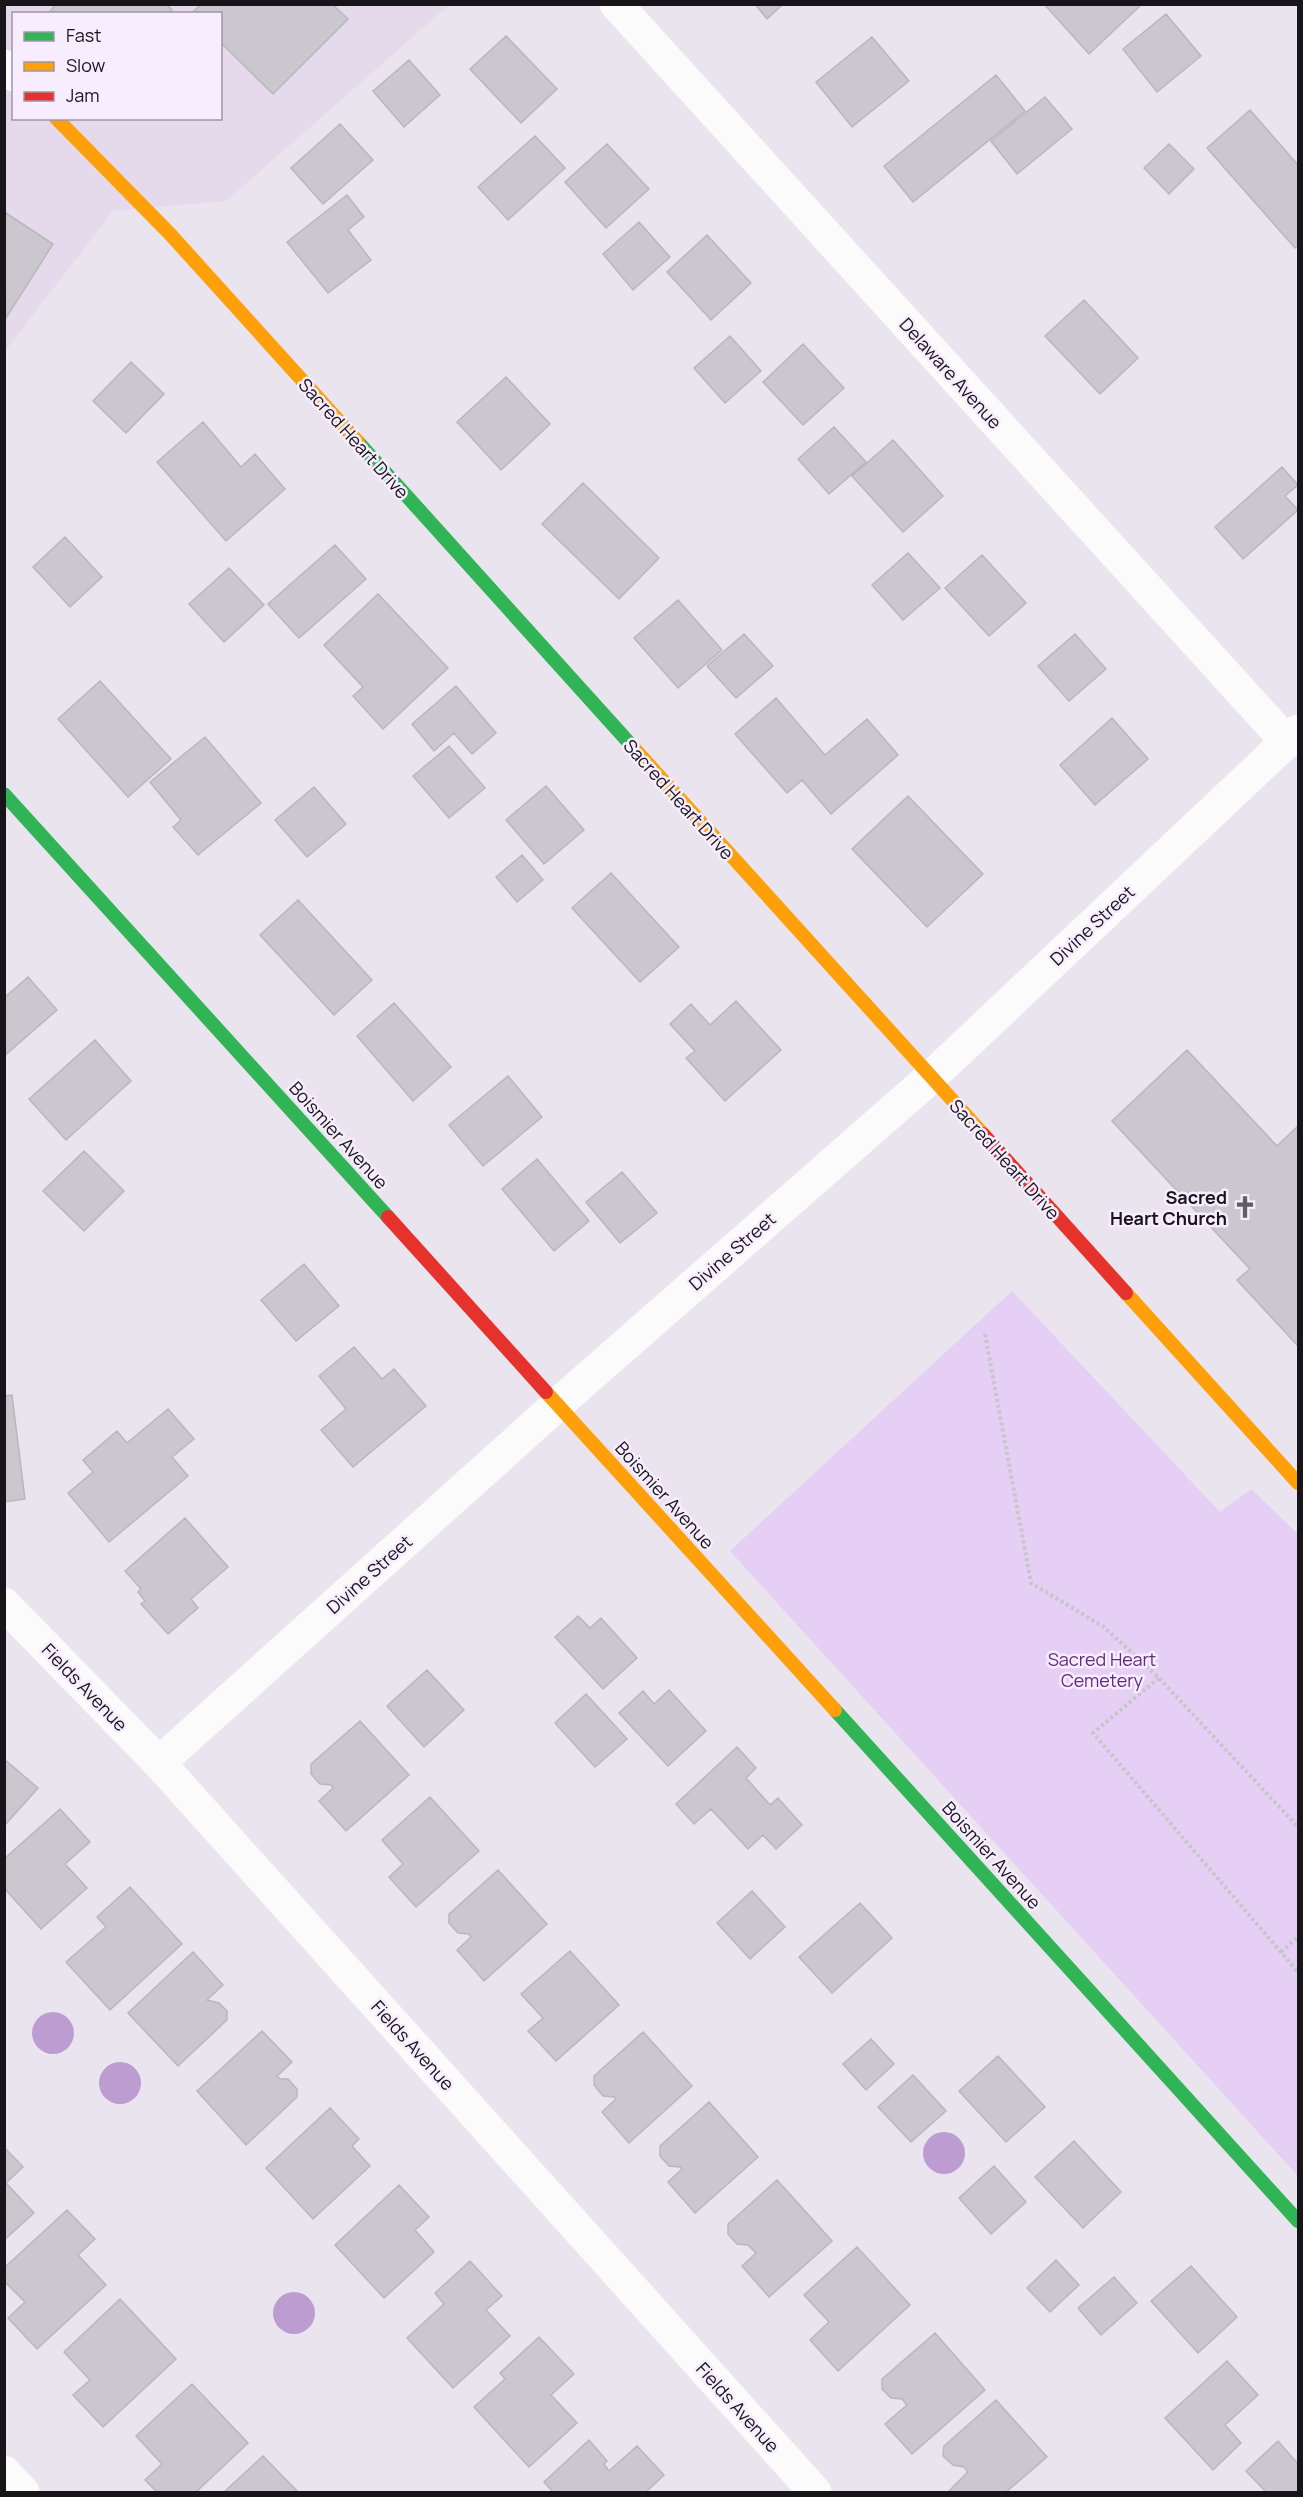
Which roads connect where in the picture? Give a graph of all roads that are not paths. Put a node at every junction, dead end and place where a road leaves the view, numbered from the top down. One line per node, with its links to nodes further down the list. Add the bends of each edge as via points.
1 (616, 4): 3 (street, Delaware Avenue)
2 (58, 120): 5 (street, Sacred Heart Drive, via 170,234)
3 (1293, 736): 5 (street, Divine Street)
4 (4, 794): 6 (street, Boismier Avenue)
5 (930, 1077): 6 (street, Divine Street); 7 (street, Sacred Heart Drive)
6 (558, 1404): 9 (street, Divine Street); 10 (street, Boismier Avenue)
7 (1299, 1483)
8 (4, 1604): 9 (street, Fields Avenue)
9 (159, 1763): 13 (street, Fields Avenue)
10 (1299, 2221)
11 (4, 2472): 12 (street)
12 (23, 2493)
13 (815, 2493)

